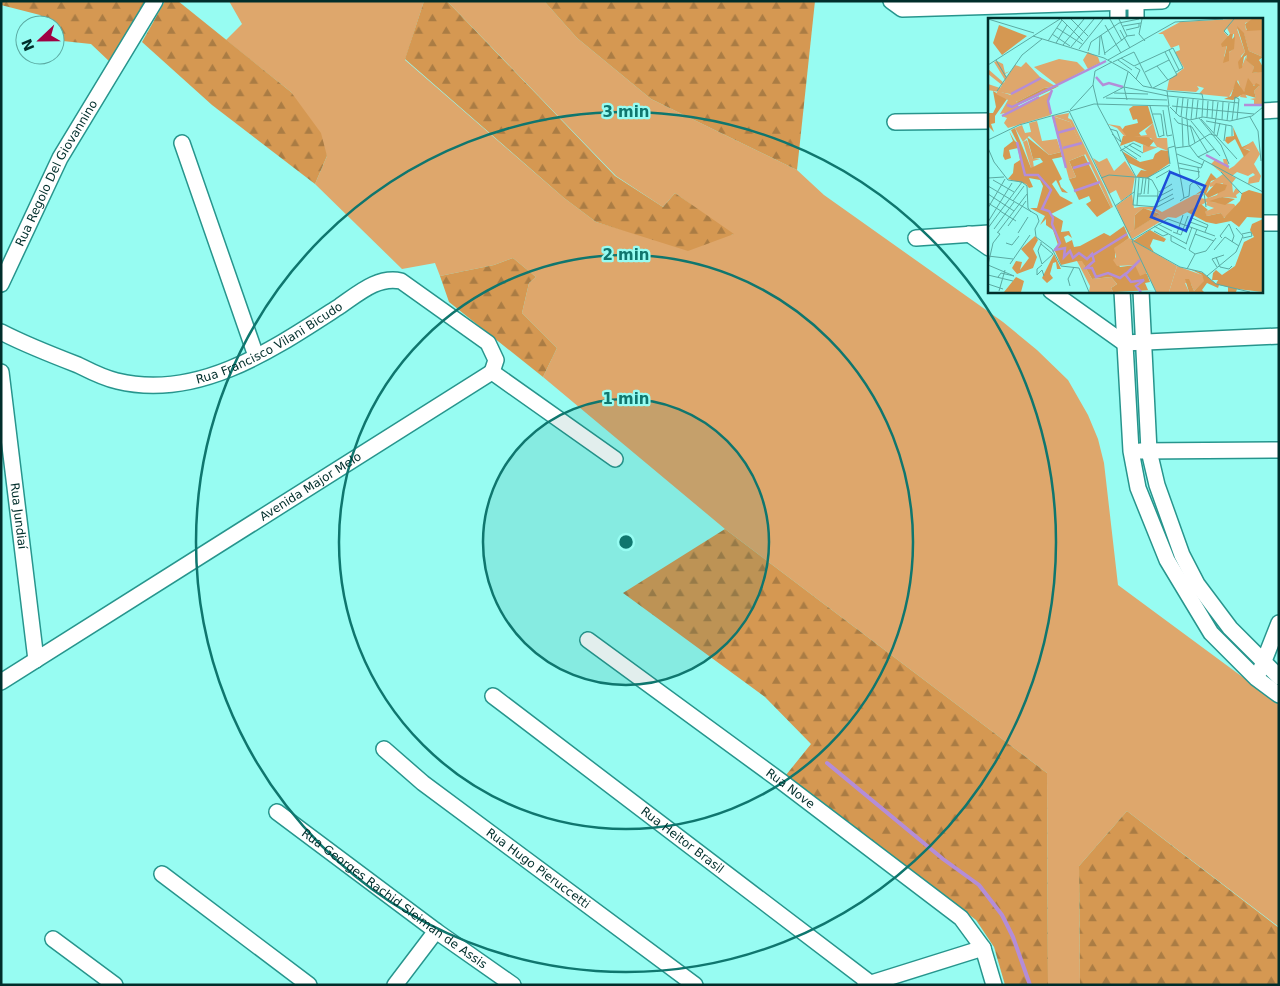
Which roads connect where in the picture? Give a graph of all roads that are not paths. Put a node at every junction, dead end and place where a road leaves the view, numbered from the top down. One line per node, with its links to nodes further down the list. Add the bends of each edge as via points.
1 (155, 1): 20 (street, Rua Regolo Del Giovannino, via 60,158)
2 (891, 1): 6 (street, via 902,9)
3 (1162, 1): 5 (street)
4 (1118, 2): 5 (street); 6 (street); 7 (street)
5 (1136, 2): 8 (street)
6 (1014, 3)
7 (1118, 18)
8 (1136, 18)
9 (1279, 110): 10 (street)
10 (1262, 111)
11 (988, 121): 12 (street)
12 (894, 122)
13 (182, 143): 28 (street)
14 (1279, 223): 15 (street)
15 (1262, 224)
16 (969, 234): 17 (street); 18 (street); 19 (street)
17 (988, 234)
18 (916, 238)
19 (988, 247)
20 (1, 284)
21 (1052, 292): 27 (street)
22 (1122, 292): 27 (street)
23 (1141, 292): 26 (street)
24 (1, 332): 28 (street, Rua Francisco Vilani Bicudo, via 116,381 144,385 195,380 223,372)
25 (1279, 336): 26 (street)
26 (1142, 342): 27 (street); 34 (street)
27 (1124, 343): 33 (street)
28 (256, 356): 30 (street, Rua Francisco Vilani Bicudo, via 300,332 368,287 381,280 392,279 401,281 488,342 496,360)
29 (1, 372): 31 (street, Rua Jundiaí)
30 (492, 372): 35 (street); 40 (street, Avenida Major Melo)
31 (3, 395): 40 (street, Rua Jundiaí)
32 (1279, 450): 34 (street)
33 (1132, 451): 34 (street); 37 (street, via 1138,488)
34 (1149, 451): 36 (street, via 1157,485)
35 (615, 459)
36 (1182, 554): 37 (street); 41 (street, via 1197,584 1230,628)
37 (1167, 560): 43 (street, via 1211,633)
38 (1279, 624): 41 (street)
39 (588, 640): 52 (street, Rua Nove, via 946,905 961,918)
40 (36, 660): 44 (street, Avenida Major Melo)
41 (1264, 663): 42 (street); 43 (street)
42 (1279, 676)
43 (1256, 678): 45 (street)
44 (1, 682)
45 (1279, 695)
46 (494, 696): 53 (street, Rua Heitor Brasil)
47 (384, 749): 58 (street, Rua Hugo Pieruccetti, via 423,783)
48 (277, 812): 50 (street, Rua Georges Rachid Sleiman de Assis)
49 (162, 874): 55 (street)
50 (436, 932): 56 (street); 57 (street, Rua Georges Rachid Sleiman de Assis)
51 (53, 939): 54 (street)
52 (983, 948): 53 (street); 59 (street, Rua Nove)
53 (868, 984)
54 (115, 985)
55 (309, 985)
56 (395, 985)
57 (513, 985)
58 (695, 985)
59 (994, 985)

